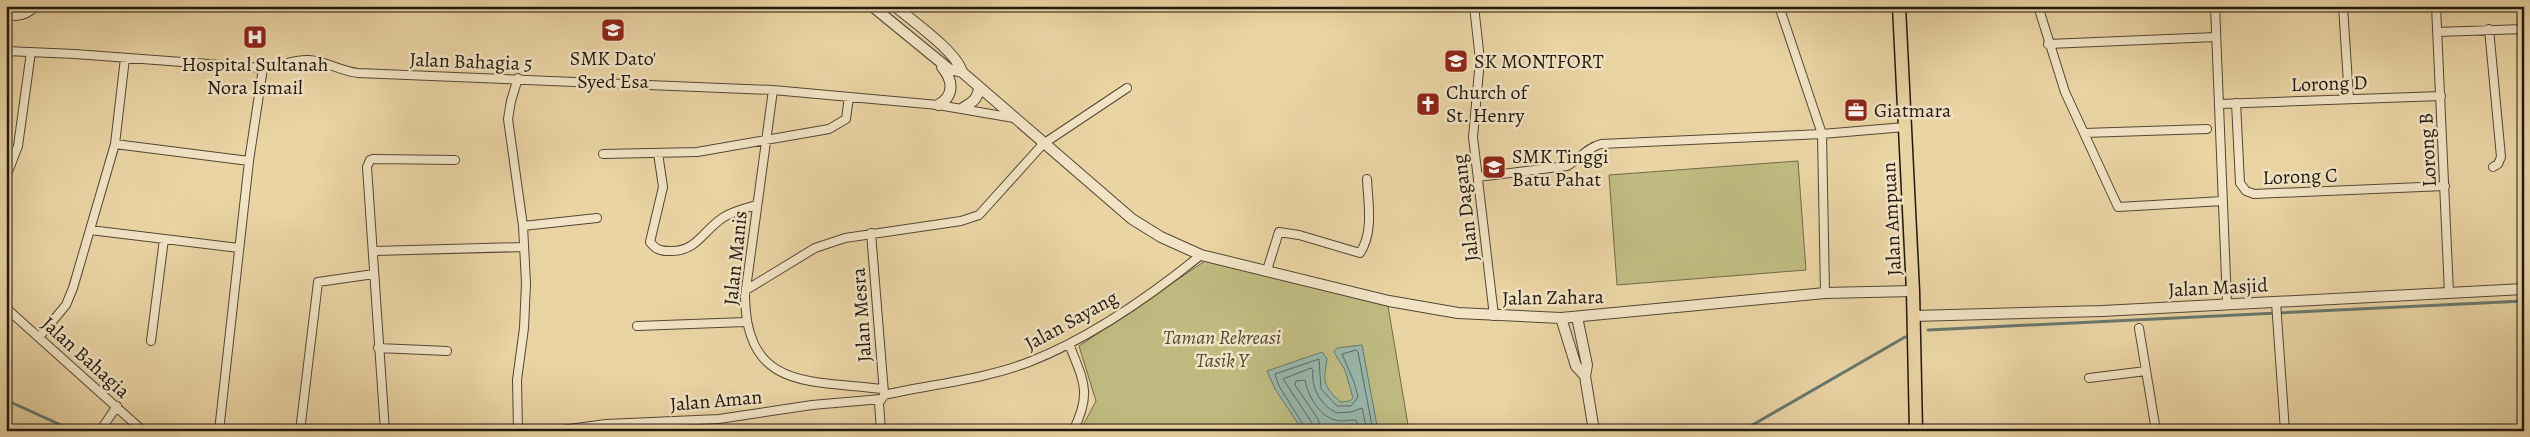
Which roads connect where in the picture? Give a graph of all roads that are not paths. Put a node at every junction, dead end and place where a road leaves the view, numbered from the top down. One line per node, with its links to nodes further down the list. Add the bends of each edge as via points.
1 (36, 6): 11 (street, via 22,16)
2 (872, 6): 20 (street)
3 (895, 6): 22 (street, via 950,54)
4 (1474, 6): 48 (street, Jalan Dagang, via 1480,48 1473,137)
5 (1779, 6): 38 (street)
6 (1900, 6): 35 (main road, Jalan Ampuan)
7 (2038, 6): 16 (street)
8 (2215, 6): 15 (street)
9 (2343, 6): 29 (street)
10 (2436, 6): 14 (street, Lorong B)
11 (6, 14)
12 (2524, 29): 13 (street)
13 (2488, 30): 14 (street); 46 (street, via 2501,157)
14 (2437, 32): 27 (street, Lorong B)
15 (2216, 37): 16 (street); 31 (street)
16 (2048, 44): 37 (street)
17 (6, 51): 18 (street, Jalan Bahagia 5)
18 (31, 52): 19 (street, Jalan Bahagia 5); 47 (street, via 18,146)
19 (126, 58): 21 (street, Jalan Bahagia 5); 40 (street)
20 (936, 59): 22 (street, via 949,69); 32 (street, via 951,83 946,101)
21 (263, 68): 23 (street, Jalan Bahagia 5, via 278,68 308,60 358,73); 45 (street)
22 (962, 72): 24 (street, Jalan Zahara)
23 (518, 78): 26 (street, Jalan Bahagia 5); 54 (street, via 508,119)
24 (979, 87): 33 (street, via 978,97); 34 (street, Jalan Zahara)
25 (1127, 88): 41 (street, Jalan Mesra)
26 (774, 90): 28 (street, Jalan Bahagia 5); 39 (street, Jalan Manis)
27 (2441, 96): 29 (street, Lorong D); 50 (street, Lorong B)
28 (849, 97): 32 (street, Jalan Bahagia 5); 39 (street, via 846,119 830,130)
29 (2349, 99): 30 (street, Lorong D)
30 (2236, 103): 31 (street, Lorong D); 50 (street, Lorong C, via 2240,183 2246,191 2254,194)
31 (2219, 104): 51 (street)
32 (938, 105): 33 (street, Jalan Bahagia 5)
33 (963, 108): 34 (street, Jalan Bahagia 5)
34 (1014, 118): 41 (street, Jalan Zahara)
35 (1905, 127): 38 (street); 66 (main road, Jalan Ampuan)
36 (2207, 129): 37 (street)
37 (2084, 133): 51 (street, via 2118,207)
38 (1822, 134): 48 (street, via 1601,144 1590,147 1567,166); 67 (street)
39 (765, 142): 42 (street, via 697,152); 52 (street, Jalan Manis)
40 (114, 144): 45 (street); 55 (street)
41 (1043, 144): 56 (street, Jalan Mesra, via 979,215 961,221); 61 (street, Jalan Zahara, via 1132,219 1161,237)
42 (658, 153): 43 (street); 52 (street, via 663,187 650,242 659,250 685,251 724,217)
43 (603, 154)
44 (455, 160): 60 (street, via 370,160 367,167)
45 (249, 161): 59 (street)
46 (2493, 168)
47 (6, 177)
48 (1478, 177): 72 (street, Jalan Dagang)
49 (1367, 179): 62 (street, via 1369,221 1366,243 1360,253 1279,232)
50 (2445, 186): 68 (street, Lorong B)
51 (2223, 201): 69 (street)
52 (757, 205): 65 (street, Jalan Manis)
53 (597, 218): 54 (street)
54 (523, 226): 58 (street)
55 (90, 230): 57 (street); 79 (street, via 66,305)
56 (871, 233): 65 (street, Jalan Mesra, via 815,248); 87 (street, Jalan Mesra)
57 (164, 240): 59 (street); 80 (street)
58 (524, 246): 60 (street); 94 (street, via 526,283 517,380)
59 (238, 248): 91 (street)
60 (374, 251): 63 (street)
61 (1201, 255): 62 (street, Jalan Zahara); 81 (street, Jalan Sayang, via 1110,320)
62 (1267, 270): 72 (street, Jalan Zahara, via 1389,301)
63 (374, 274): 82 (street); 92 (street, via 318,282)
64 (2524, 289): 68 (street, Jalan Masjid)
65 (746, 290): 76 (street, Jalan Manis)
66 (1913, 291): 67 (street, Jalan Zahara); 73 (main road, Jalan Ampuan)
67 (1825, 293): 74 (street, Jalan Zahara)
68 (2449, 293): 70 (street, Jalan Masjid)
69 (2227, 303): 70 (street, Jalan Masjid); 73 (street, Jalan Masjid, via 2102,311)
70 (2276, 306): 101 (street)
71 (8, 314): 79 (street, Jalan Bahagia)
72 (1494, 316): 75 (street, Jalan Zahara)
73 (1913, 316): 99 (main road, Jalan Ampuan)
74 (1577, 317): 75 (street, Jalan Zahara); 85 (street)
75 (1561, 318): 85 (street, via 1576,366)
76 (745, 322): 77 (street); 87 (street, Jalan Manis, via 760,355 770,367 791,378)
77 (637, 326)
78 (2140, 328): 84 (street)
79 (40, 336): 88 (street, Jalan Bahagia)
80 (151, 340)
81 (1069, 344): 87 (street, Jalan Sayang, via 1028,363 977,378); 97 (street, via 1085,390 1084,405)
82 (378, 348): 83 (street); 93 (street)
83 (447, 351)
84 (2146, 371): 86 (street); 100 (street)
85 (1585, 376): 98 (street)
86 (2089, 378)
87 (883, 394): 95 (street, Jalan Aman, via 719,419 615,423); 96 (street, Jalan Mesra, via 879,403)
88 (117, 406): 89 (street); 90 (street, Jalan Bahagia)
89 (101, 429)
90 (143, 431)
91 (219, 431)
92 (300, 431)
93 (385, 431)
94 (518, 431)
95 (554, 431)
96 (881, 431)
97 (1072, 431)
98 (1594, 431)
99 (1916, 431)
100 (2156, 431)
101 (2285, 431)

